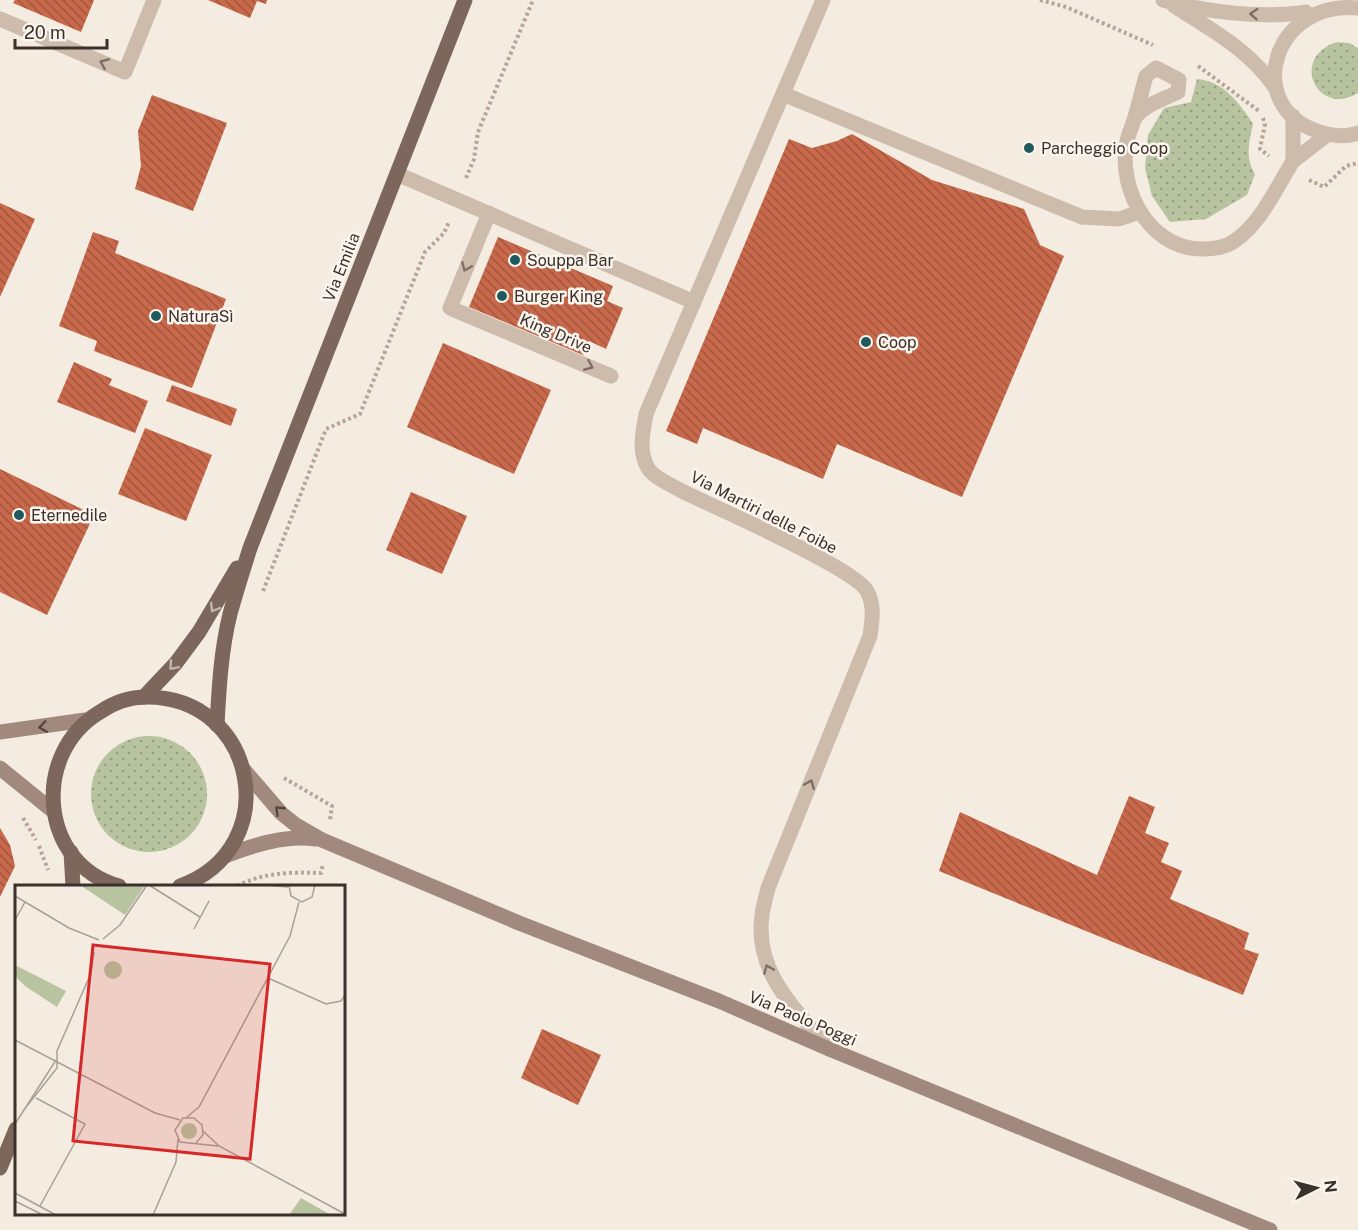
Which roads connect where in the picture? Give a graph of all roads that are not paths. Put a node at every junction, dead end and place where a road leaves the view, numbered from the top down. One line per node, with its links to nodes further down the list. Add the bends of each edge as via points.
1 (154, 0): 9 (street, one-way to 9, via 125,72)
2 (465, 0): 17 (main road, Via Emilia)
3 (823, 0): 11 (street, Via Martiri delle Foibe)
4 (1348, 0): 6 (street)
5 (1165, 1): 8 (street, one-way to 5, via 1281,16 1232,13); 10 (street, via 1242,52 1267,75)
6 (1331, 6): 7 (street); 8 (street)
7 (1358, 8)
8 (1312, 11): 10 (street, via 1291,27 1278,51)
9 (0, 19)
10 (1278, 93): 12 (street)
11 (783, 94): 18 (street, via 1082,218 1119,219); 20 (street, Via Martiri delle Foibe)
12 (1293, 116): 15 (street); 16 (street)
13 (1135, 117): 18 (street, via 1126,143 1125,168)
14 (1358, 134): 15 (street)
15 (1327, 135): 16 (street)
16 (1290, 165): 18 (street, via 1245,233 1215,249 1177,245 1155,231)
17 (397, 174): 19 (street); 22 (main road, Via Emilia)
18 (1140, 212)
19 (489, 213): 20 (street); 21 (street, King Drive, one-way to 21, via 450,308)
20 (694, 302): 36 (street, Via Martiri delle Foibe, one-way to 20, via 772,978 761,946 762,915 768,888 870,636 873,612 867,591 855,578 670,485 648,470 641,446 646,414)
21 (611, 376)
22 (249, 548): 23 (main road, Via Emilia, one-way to 23, via 199,632); 25 (main road, Via Emilia, via 224,643)
23 (144, 697): 24 (main road, via 114,703); 25 (main road, via 183,703 201,711)
24 (85, 720): 26 (main road, one-way to 26); 29 (main road, via 68,740 56,765)
25 (217, 725): 28 (main road, via 232,743)
26 (0, 732)
27 (0, 768): 29 (main road)
28 (244, 770): 30 (main road, Via Paolo Poggi, one-way to 28, via 281,813); 32 (main road, via 244,814 237,837)
29 (54, 811): 31 (main road)
30 (322, 840): 32 (main road, Via Paolo Poggi, via 283,839); 36 (main road, Via Paolo Poggi)
31 (71, 852): 33 (main road); 34 (main road, via 90,872)
32 (225, 856): 35 (main road, via 201,877)
33 (73, 885)
34 (114, 885)
35 (182, 885)
36 (829, 1049): 39 (main road, Via Paolo Poggi)
37 (15, 1131): 38 (main road)
38 (0, 1168)
39 (1261, 1228)

